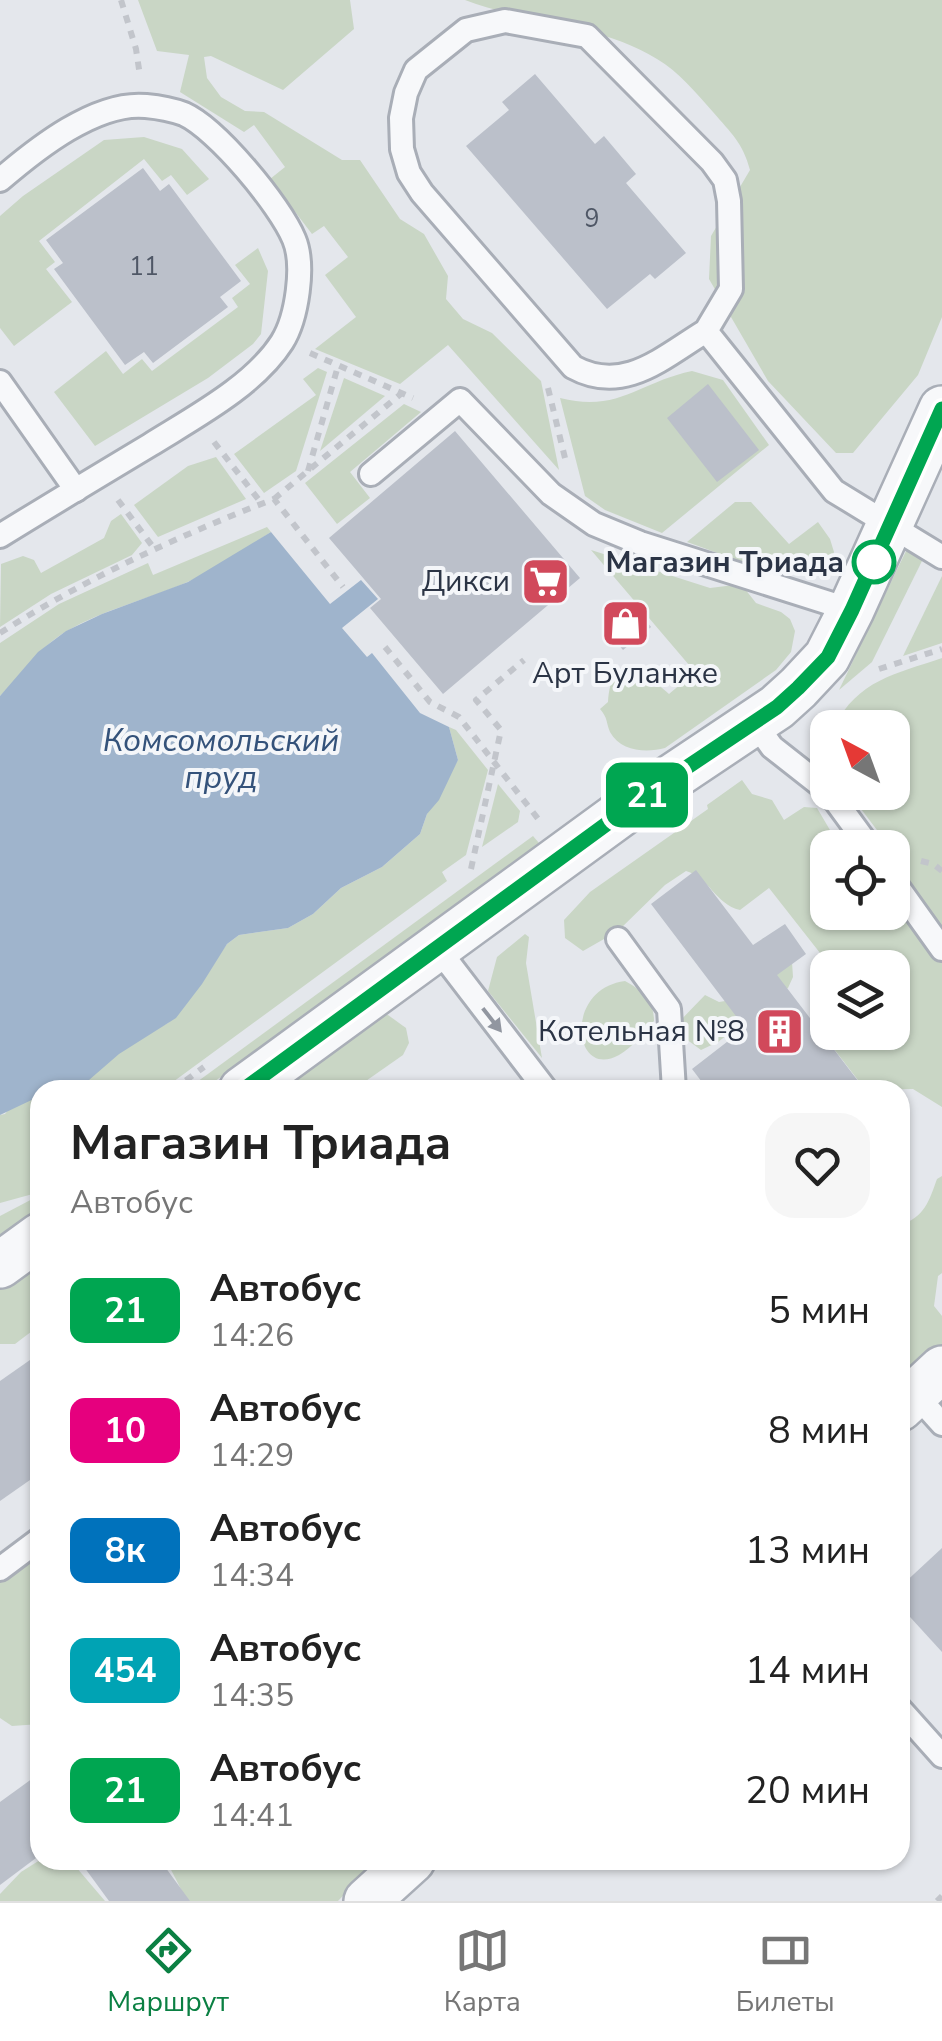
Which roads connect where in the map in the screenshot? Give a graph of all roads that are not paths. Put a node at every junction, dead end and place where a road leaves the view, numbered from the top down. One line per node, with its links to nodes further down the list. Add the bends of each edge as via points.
1 (0, 180): 6 (lane, via 65,130 114,109 144,106 185,115 224,144 295,240 299,292 282,342 244,382)
2 (706, 331): 2 (lane, via 642,370 610,380 574,367 409,172 401,118 416,70 466,30 506,21 588,36 725,180 731,289); 7 (lane, via 818,474)
3 (0, 382): 6 (lane)
4 (942, 409): 7 (street)
5 (371, 474): 10 (lane, via 460,400 551,494 594,524)
6 (76, 490): 8 (lane)
7 (890, 526): 9 (lane); 10 (street)
8 (0, 536)
9 (942, 558)
10 (852, 610): 11 (street, via 828,657)
11 (754, 722): 12 (lane, via 772,748); 16 (street)
12 (810, 778)
13 (910, 904): 15 (lane)
14 (618, 938): 19 (lane, via 670,1009)
15 (942, 948)
16 (438, 949): 17 (street); 18 (lane, one-way to 18)
17 (231, 1073)
18 (538, 1080)
19 (674, 1080)
20 (30, 1243): 21 (street)
21 (0, 1265)
22 (30, 1546): 23 (lane)
23 (0, 1569)
24 (910, 1720): 25 (lane)
25 (942, 1756)
26 (401, 1870): 27 (street)
27 (367, 1901)

